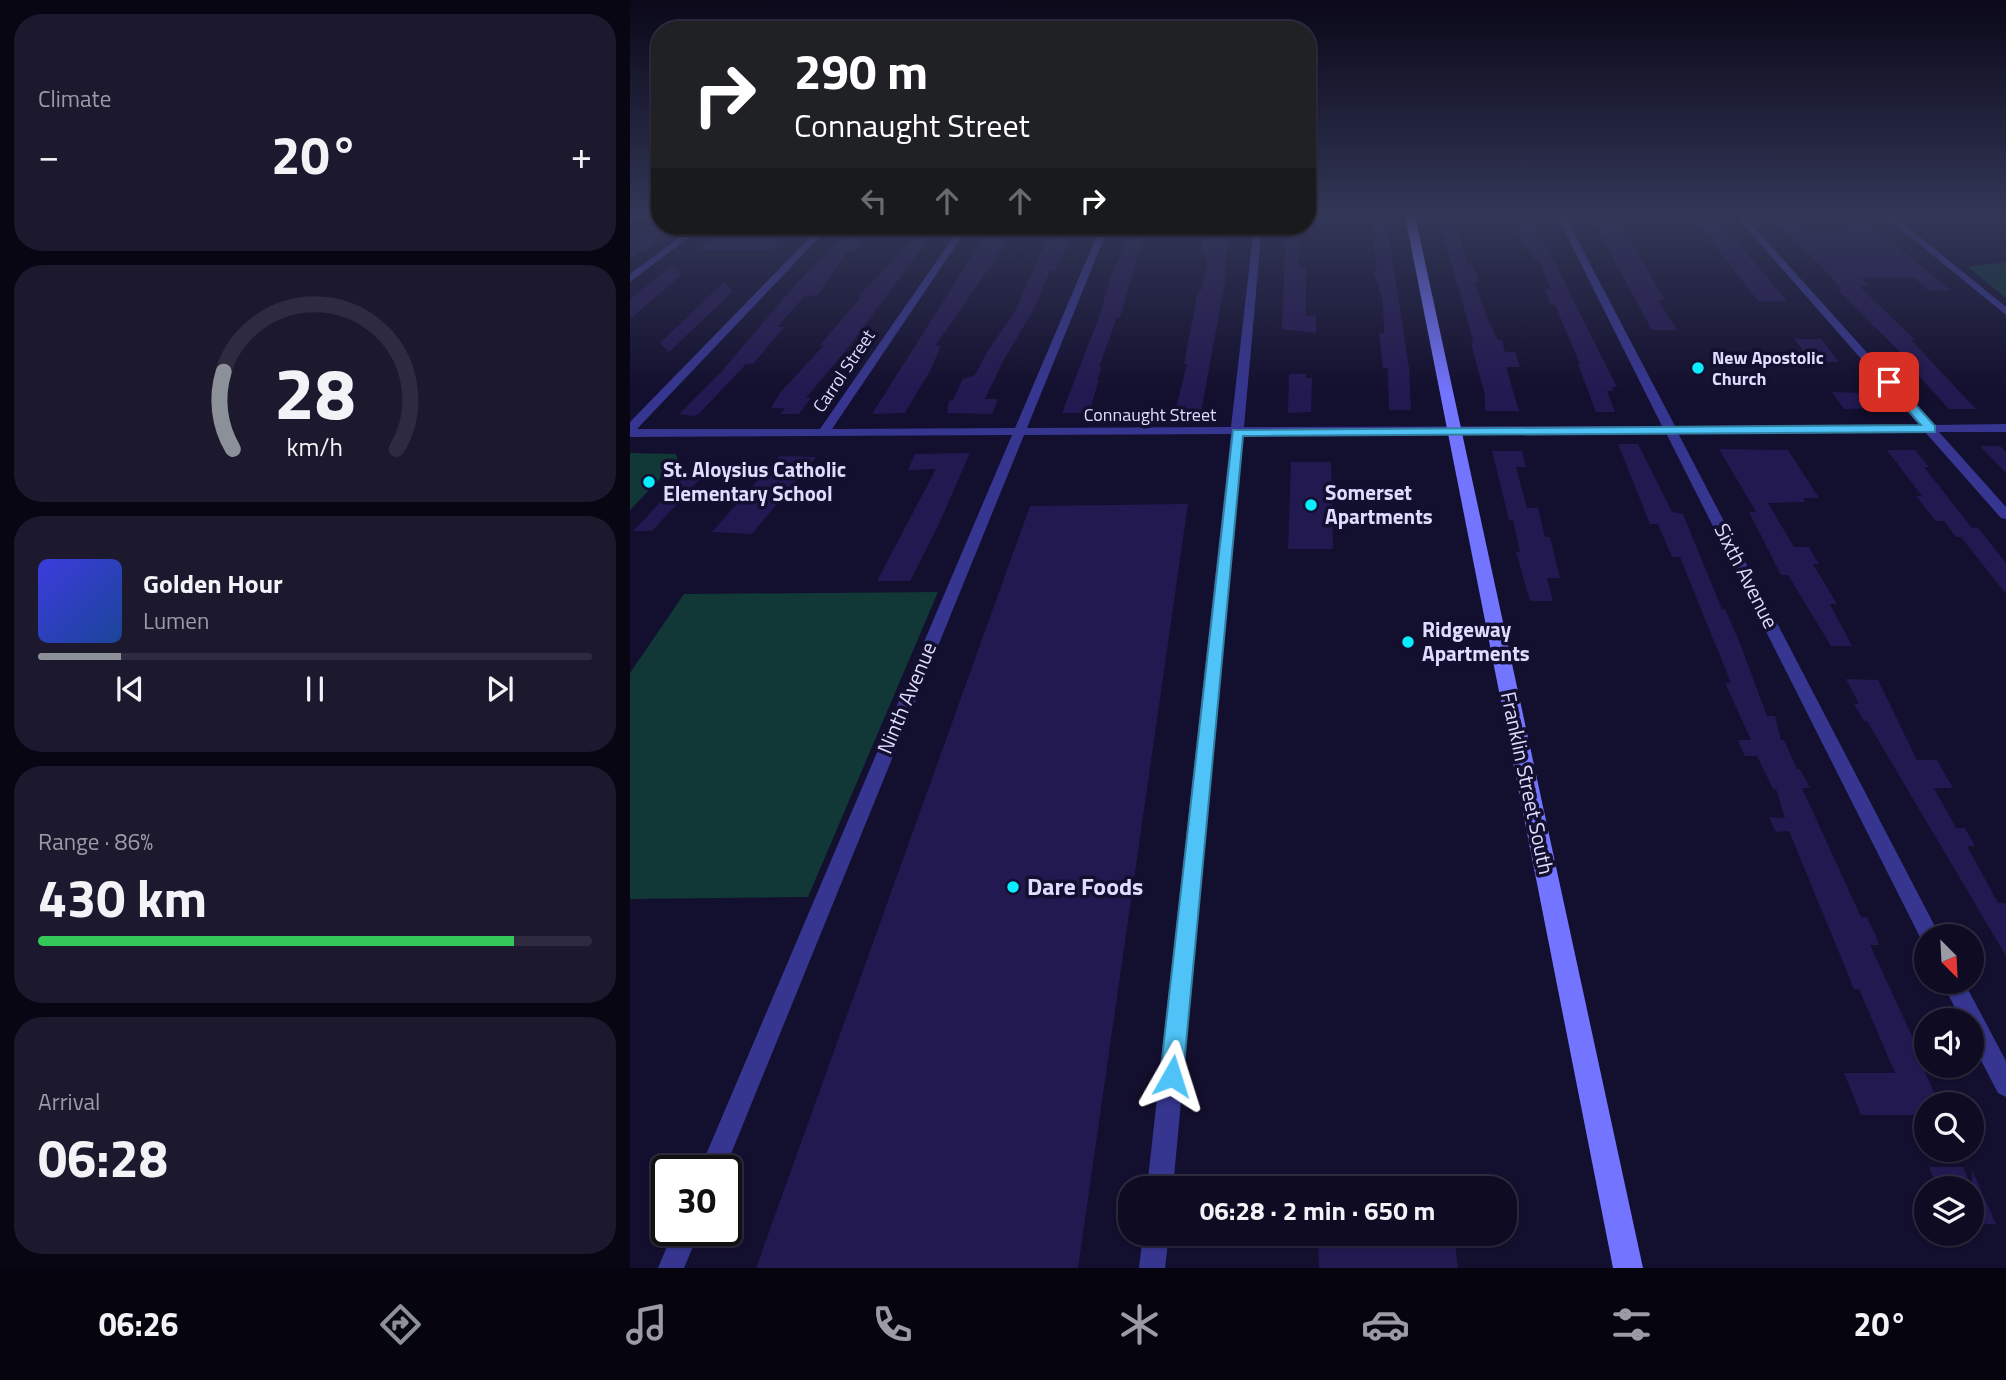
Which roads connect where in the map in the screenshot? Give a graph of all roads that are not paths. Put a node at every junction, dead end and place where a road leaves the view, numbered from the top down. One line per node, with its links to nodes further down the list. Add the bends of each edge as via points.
1 (779, 275): 12 (street)
2 (931, 275): 16 (street, Carrol Street)
3 (1083, 275): 17 (street, Ninth Avenue)
4 (1253, 275): 15 (street)
5 (1422, 275): 13 (street, Franklin Street South)
6 (1592, 275): 14 (street, Sixth Avenue)
7 (1793, 275): 11 (street)
8 (1961, 275): 9 (street)
9 (2006, 312)
10 (2006, 428): 11 (street, Connaught Street)
11 (1931, 429): 14 (street, Connaught Street); 18 (street)
12 (630, 431): 16 (street, Connaught Street)
13 (1455, 431): 14 (street, Connaught Street); 15 (street, Connaught Street); 28 (street, Franklin Street South)
14 (1672, 431): 19 (street, Sixth Avenue)
15 (1237, 432): 17 (street, Connaught Street); 23 (street)
16 (823, 433): 17 (street, Connaught Street)
17 (1017, 433): 22 (street, Ninth Avenue)
18 (2006, 515)
19 (1924, 924)
20 (1959, 994): 21 (street)
21 (2006, 1085)
22 (718, 1155)
23 (1161, 1176)
24 (680, 1246): 26 (street)
25 (1155, 1246): 27 (street)
26 (671, 1268)
27 (1152, 1268)
28 (1628, 1268)

